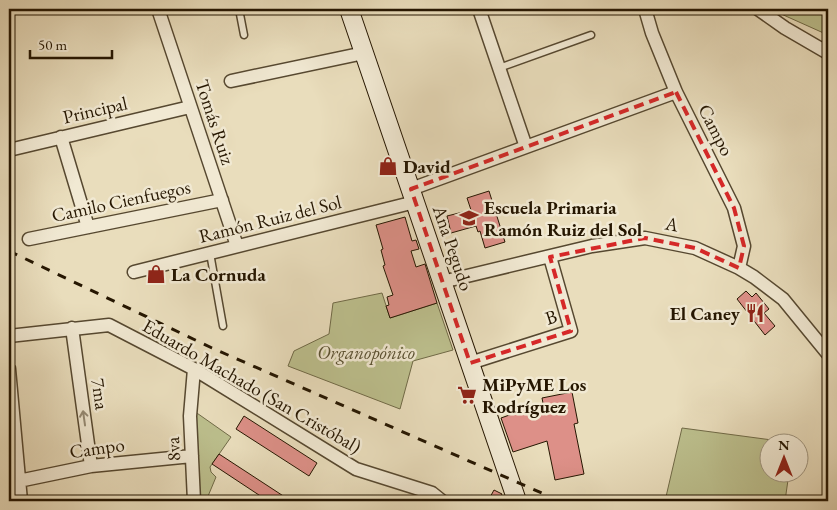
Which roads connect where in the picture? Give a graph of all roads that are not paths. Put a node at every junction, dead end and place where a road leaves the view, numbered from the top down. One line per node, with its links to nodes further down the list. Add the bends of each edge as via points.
1 (158, 9): 14 (street, Tomás Ruiz)
2 (239, 9): 7 (lane)
3 (349, 9): 9 (street, Ana Pegudo)
4 (479, 9): 11 (street)
5 (645, 9): 13 (street, Campo)
6 (758, 9): 10 (street)
7 (244, 34)
8 (591, 35): 11 (lane)
9 (364, 53): 12 (street); 18 (street, Ana Pegudo)
10 (828, 53)
11 (499, 68): 16 (street)
12 (230, 81)
13 (676, 92): 16 (street, Ramón Ruiz del Sol); 25 (street, Campo, via 734,208 744,246)
14 (190, 107): 15 (street, Principal); 19 (street, Tomás Ruiz)
15 (61, 137): 17 (street, Principal); 20 (street)
16 (526, 147): 18 (street, Ramón Ruiz del Sol)
17 (9, 150)
18 (413, 195): 22 (street, Ramón Ruiz del Sol); 27 (street, Ana Pegudo)
19 (222, 200): 20 (street, Camilo Cienfuegos); 22 (street, Tomás Ruiz)
20 (88, 228): 21 (street, Camilo Cienfuegos)
21 (29, 240)
22 (237, 246): 23 (street, Ramón Ruiz del Sol)
23 (210, 253): 26 (street, Ramón Ruiz del Sol); 28 (lane)
24 (550, 257): 25 (street, A, via 592,246 645,238 695,248); 27 (street, A); 32 (street, B, via 571,331)
25 (739, 268): 31 (street, A, via 783,299)
26 (134, 272)
27 (442, 282): 32 (street, Ana Pegudo)
28 (223, 326)
29 (72, 328): 30 (street, Eduardo Machado (San Cristóbal)); 34 (street, Eduardo Machado (San Cristóbal), via 109,325); 38 (street, 7ma, one-way to 29)
30 (9, 336)
31 (828, 354)
32 (470, 363): 43 (street, Ana Pegudo)
33 (9, 369): 39 (street)
34 (194, 369): 35 (street, Eduardo Machado (San Cristóbal)); 36 (street, 8va)
35 (208, 378): 36 (street); 42 (street, Eduardo Machado (San Cristóbal), via 356,468 432,493)
36 (191, 394): 37 (street, 8va)
37 (192, 456): 38 (street, Campo); 41 (street, 8va)
38 (91, 466): 39 (street, Campo)
39 (14, 482): 40 (street)
40 (21, 501)
41 (194, 501)
42 (442, 501)
43 (517, 501)

